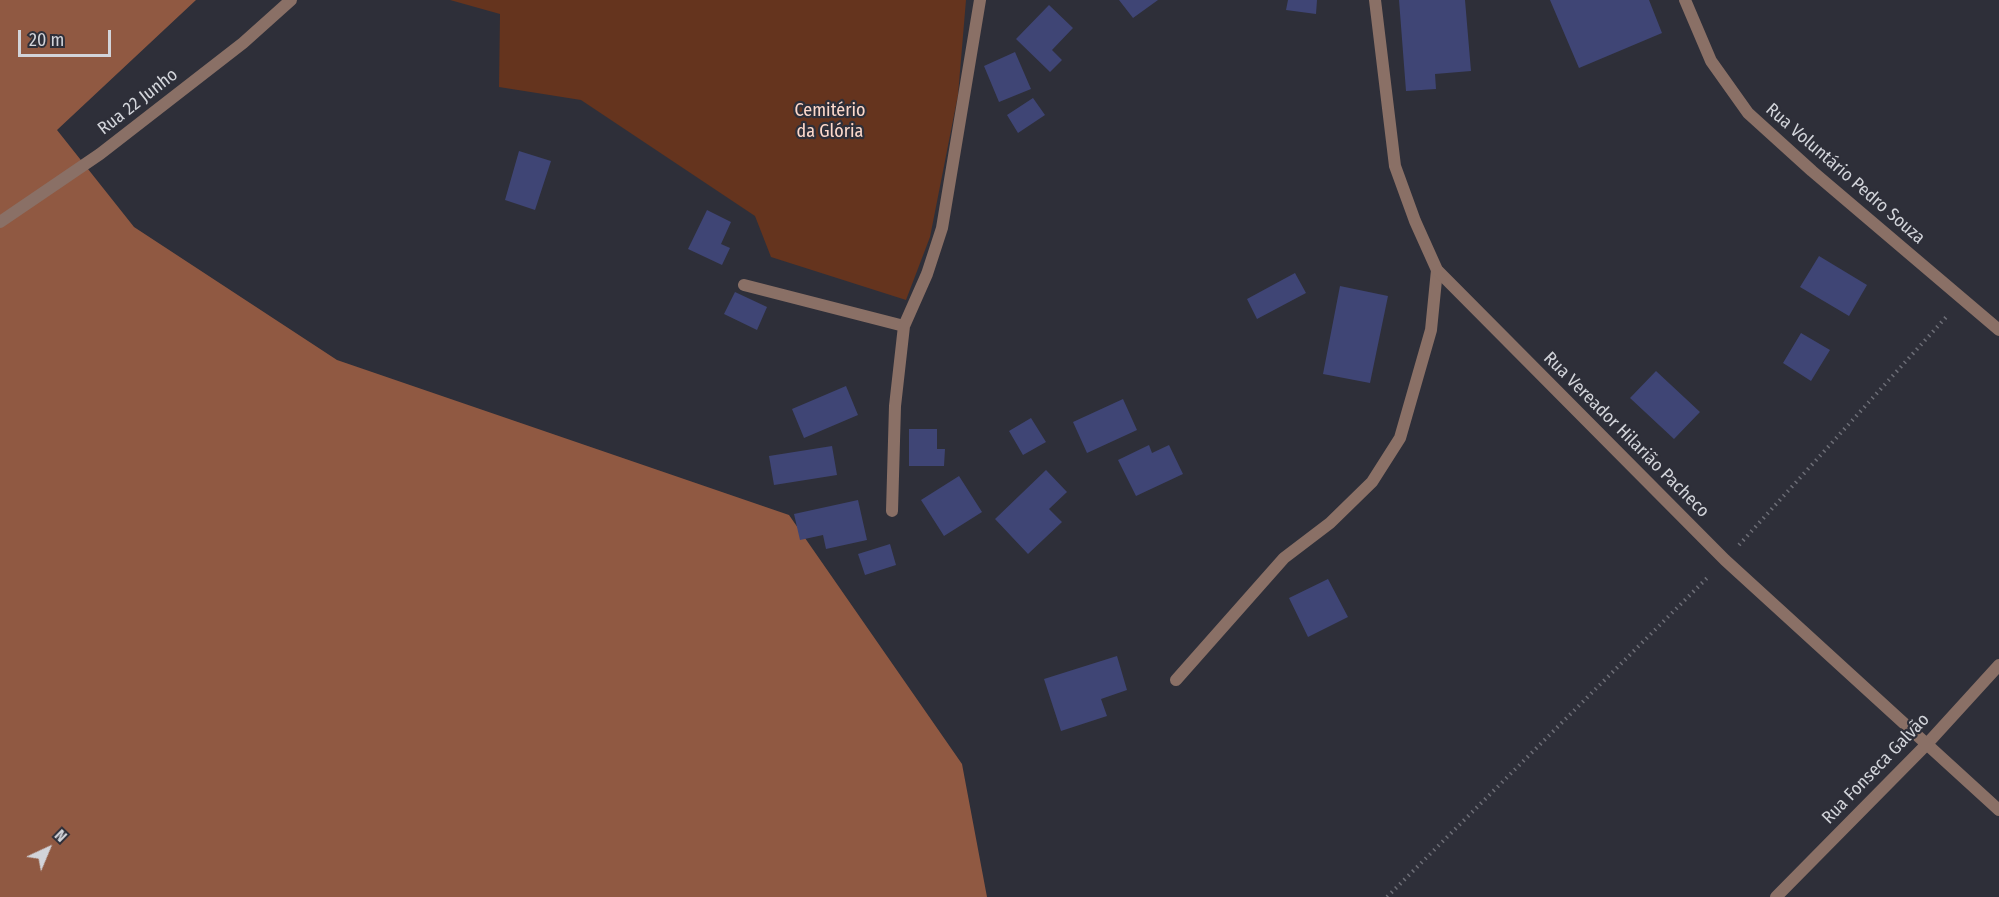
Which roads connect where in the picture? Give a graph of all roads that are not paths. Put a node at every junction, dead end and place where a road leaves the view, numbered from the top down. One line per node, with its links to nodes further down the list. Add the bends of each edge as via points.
1 (291, 0): 5 (street, Rua 22 Junho, via 243,43 100,154)
2 (980, 0): 8 (street, via 942,228)
3 (1375, 0): 6 (street, Rua Vereador Hilarião Pacheco, via 1395,166)
4 (1685, 0): 9 (street, Rua Voluntário Pedro Souza, via 1711,61 1748,113)
5 (0, 222)
6 (1437, 270): 12 (street, via 1431,330 1400,438 1372,482 1330,523 1284,558); 13 (street, Rua Vereador Hilarião Pacheco, via 1725,560)
7 (744, 285): 8 (street)
8 (904, 326): 10 (street, via 895,406)
9 (1999, 330)
10 (892, 511)
11 (1999, 665): 13 (street, Rua Fonseca Galvão)
12 (1176, 680)
13 (1927, 744): 14 (street, Rua Vereador Hilarião Pacheco); 15 (street, Rua Fonseca Galvão)
14 (1999, 810)
15 (1776, 897)

